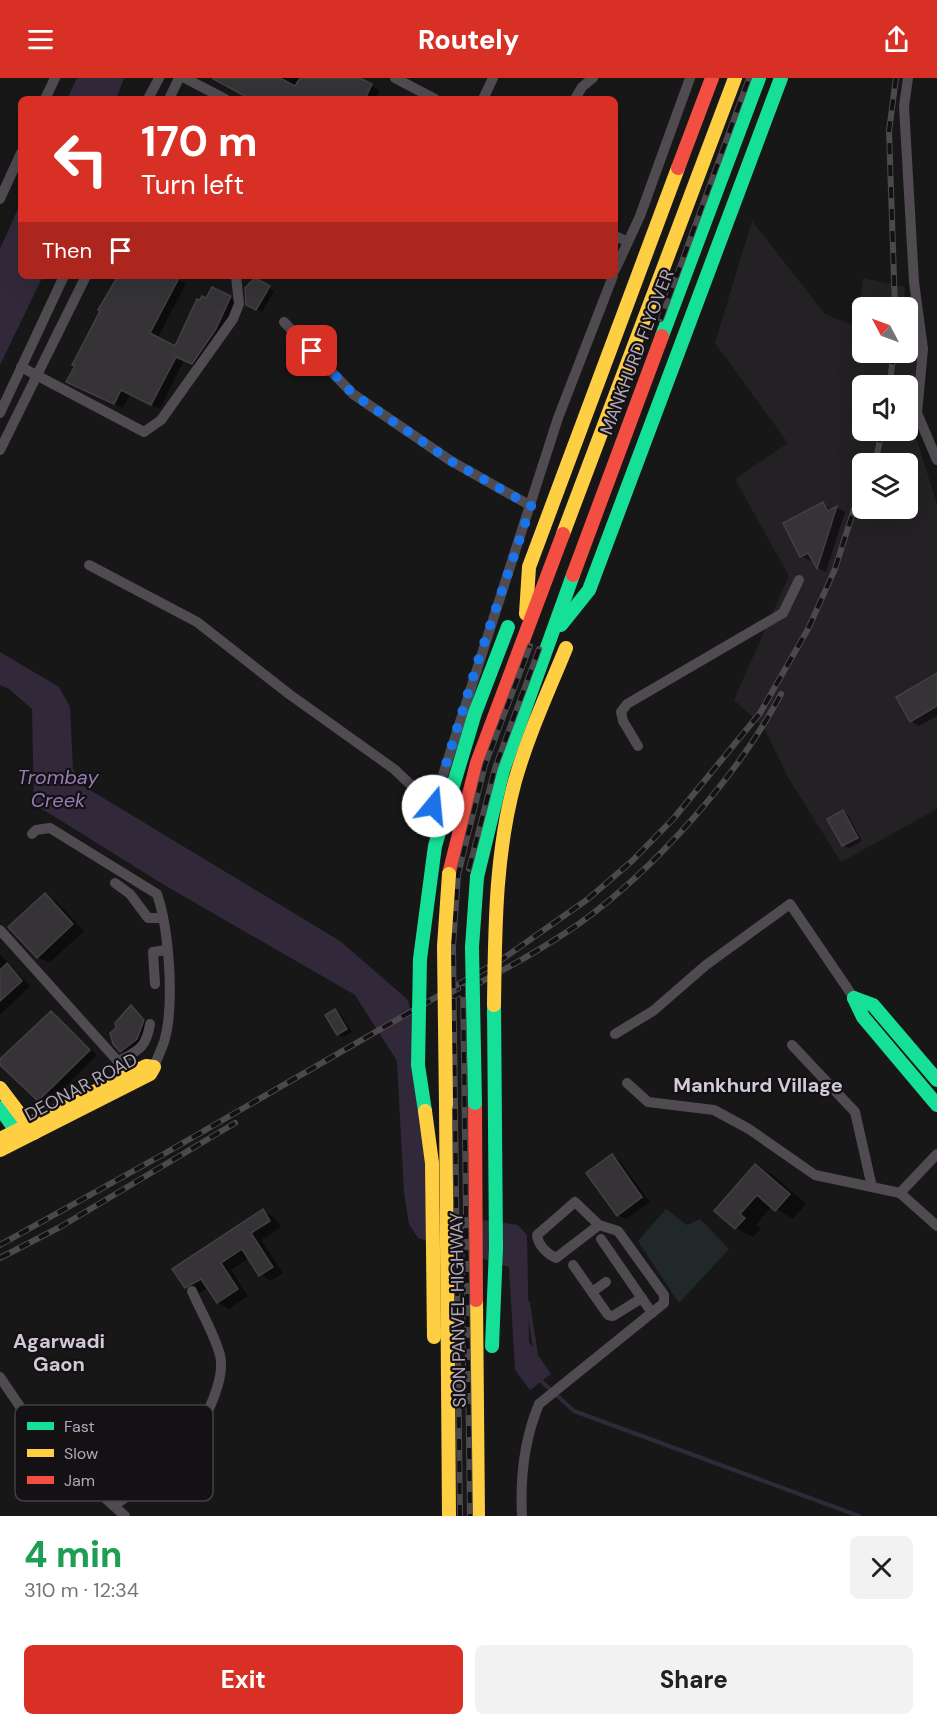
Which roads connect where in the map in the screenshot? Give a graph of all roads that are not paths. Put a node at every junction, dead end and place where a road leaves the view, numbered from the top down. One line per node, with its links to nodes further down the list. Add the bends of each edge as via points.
1 (55, 78): 14 (street)
2 (159, 78): 15 (street)
3 (180, 78): 16 (street)
4 (185, 78): 17 (street)
5 (395, 78): 18 (street)
6 (493, 78): 19 (street)
7 (593, 78): 20 (street)
8 (690, 78): 23 (street)
9 (712, 78): 24 (main road)
10 (735, 78): 47 (main road, MANKHURD FLYOVER)
11 (759, 78): 48 (main road, MANKHURD FLYOVER)
12 (781, 78): 46 (main road)
13 (908, 78): 41 (street, via 904,106 914,282 923,349 917,412)
14 (46, 96)
15 (150, 96)
16 (171, 96)
17 (219, 96)
18 (425, 96)
19 (484, 96)
20 (577, 96)
21 (18, 160): 22 (street)
22 (0, 199)
23 (640, 216): 24 (street); 26 (street)
24 (656, 229): 44 (main road)
25 (618, 237): 26 (street)
26 (626, 241): 27 (street)
27 (618, 262)
28 (63, 279): 33 (street)
29 (84, 279): 34 (street)
30 (236, 279): 36 (street, via 239,304 233,319 161,420 148,431)
31 (612, 279): 42 (street, via 558,418)
32 (284, 322): 42 (street, via 353,394 451,461)
33 (36, 335): 34 (street); 35 (street)
34 (52, 342): 36 (street)
35 (21, 367): 36 (street); 37 (street)
36 (36, 374): 38 (street)
37 (6, 399): 38 (street); 39 (street)
38 (21, 405): 40 (street)
39 (0, 413)
40 (0, 450)
41 (937, 460)
42 (531, 506): 43 (street, via 433,806 394,769 197,622)
43 (89, 565)
44 (529, 567): 47 (main road); 84 (main road, bridge, via 475,713 435,846 420,959 418,1065 432,1163 434,1337)
45 (799, 580): 49 (street, via 783,613 627,704 621,712 623,722)
46 (589, 590): 48 (main road); 85 (main road, bridge, via 510,801 497,878 493,1010 498,1227 492,1346)
47 (525, 632): 84 (main road, SION PANVEL HIGHWAY, bridge, via 477,763 449,874 444,946)
48 (549, 639): 85 (main road, SION PANVEL HIGHWAY, bridge, via 503,770 477,877 472,947)
49 (638, 746)
50 (32, 834): 52 (street, via 50,828 148,886 157,894)
51 (115, 883): 52 (street, via 130,894 148,918)
52 (163, 918): 54 (street)
53 (0, 930): 60 (street)
54 (166, 950): 55 (street, via 153,947); 61 (street, via 170,984 165,1040)
55 (155, 984)
56 (854, 998): 58 (street, via 790,904 706,965 653,1011); 63 (main road, via 873,1005); 66 (main road, via 863,1017)
57 (150, 1024): 60 (street, via 142,1048)
58 (615, 1034)
59 (792, 1045): 72 (street, via 855,1112)
60 (119, 1061): 62 (street)
61 (154, 1067): 62 (main road, DEONAR ROAD, via 146,1066)
62 (132, 1078): 68 (main road, DEONAR ROAD)
63 (937, 1080)
64 (627, 1083): 72 (street, via 648,1102 714,1110 815,1175)
65 (0, 1088): 68 (main road)
66 (937, 1105)
67 (0, 1108): 68 (main road)
68 (26, 1131): 69 (main road, DEONAR ROAD); 70 (main road, DEONAR ROAD)
69 (0, 1139)
70 (0, 1150)
71 (937, 1154): 73 (street)
72 (872, 1187): 73 (street)
73 (900, 1193): 75 (street)
74 (599, 1225): 74 (street, via 556,1258 538,1241 537,1235 576,1202); 82 (street, via 618,1231 664,1295 664,1303)
75 (937, 1226)
76 (602, 1239): 81 (street)
77 (573, 1265): 80 (street)
78 (606, 1282): 80 (street)
79 (192, 1291): 87 (street, via 220,1355 221,1368)
80 (592, 1292): 81 (street, via 608,1315 613,1316)
81 (642, 1298): 82 (street)
82 (652, 1313): 94 (street, via 539,1404 520,1477)
83 (0, 1377): 86 (street)
84 (447, 1394): 92 (main road, SION PANVEL HIGHWAY)
85 (477, 1398): 93 (main road, SION PANVEL HIGHWAY)
86 (19, 1405)
87 (210, 1405)
88 (108, 1501): 90 (street)
89 (120, 1501): 90 (street)
90 (114, 1506): 91 (street)
91 (125, 1516)
92 (449, 1516)
93 (478, 1516)
94 (522, 1516)

